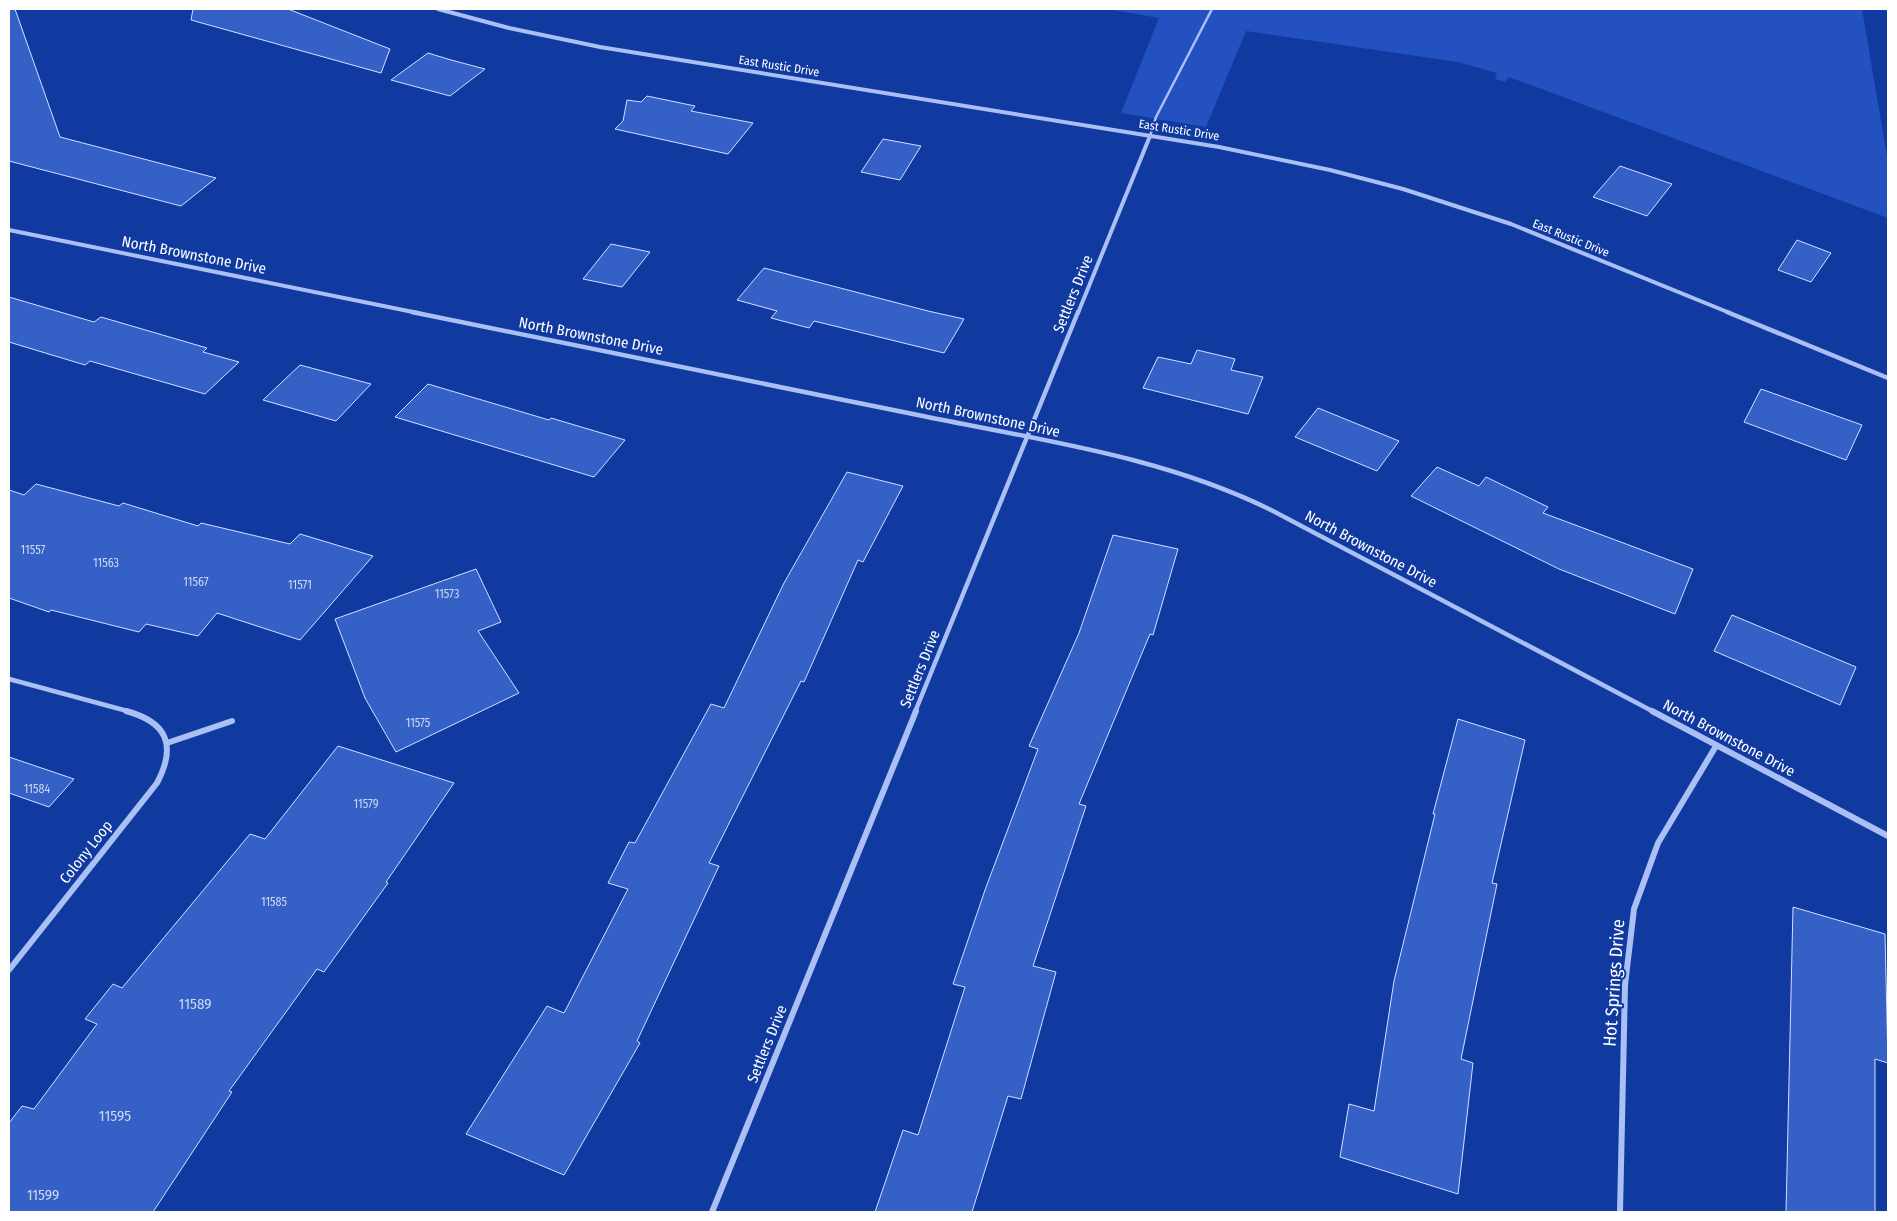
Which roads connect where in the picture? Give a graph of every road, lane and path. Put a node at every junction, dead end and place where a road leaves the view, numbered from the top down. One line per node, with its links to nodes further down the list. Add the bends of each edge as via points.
1 (438, 9): 3 (street, East Rustic Drive, via 600,47)
2 (1212, 9): 3 (lane, via 1156,117)
3 (1150, 136): 5 (street, East Rustic Drive, via 1292,161 1457,205); 6 (street, Settlers Drive)
4 (9, 230): 6 (street, North Brownstone Drive)
5 (1888, 378)
6 (1028, 438): 10 (street, North Brownstone Drive, via 1160,467 1234,493); 13 (street, Settlers Drive)
7 (9, 679): 9 (street, via 144,716 157,726)
8 (232, 721): 9 (street)
9 (167, 743): 12 (street, Colony Loop, via 167,760 156,783)
10 (1716, 746): 11 (street, North Brownstone Drive); 14 (street, Hot Springs Drive, via 1658,843 1634,909 1625,985)
11 (1888, 836)
12 (9, 970)
13 (712, 1212)
14 (1620, 1212)

